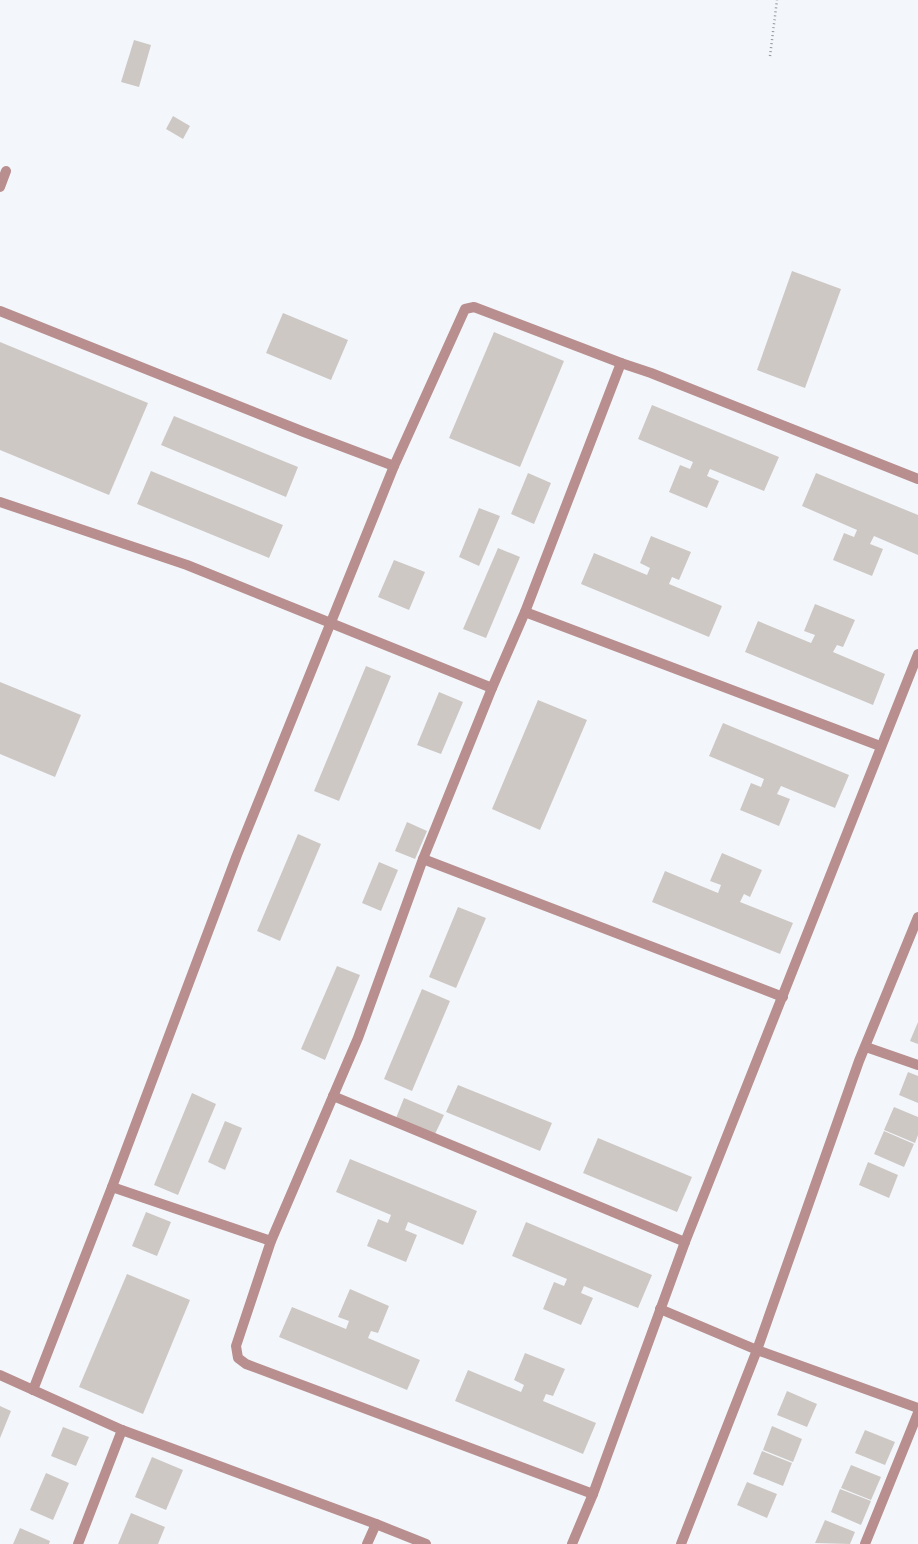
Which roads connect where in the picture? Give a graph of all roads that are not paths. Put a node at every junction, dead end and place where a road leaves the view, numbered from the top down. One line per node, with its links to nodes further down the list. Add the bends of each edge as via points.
1 (6, 171): 2 (lane)
2 (0, 187)
3 (0, 311): 5 (lane)
4 (621, 363): 5 (lane, via 474,307 465,309); 6 (lane, via 728,402); 8 (lane)
5 (394, 466): 9 (lane)
6 (918, 479)
7 (0, 502): 9 (lane, via 187,565)
8 (524, 612): 11 (lane); 12 (lane)
9 (330, 624): 11 (lane); 19 (lane, via 237,855)
10 (918, 654): 12 (lane)
11 (492, 688): 13 (lane)
12 (880, 746): 15 (lane)
13 (423, 859): 15 (lane); 18 (lane, via 358,1038)
14 (918, 917): 16 (lane)
15 (783, 997): 21 (lane)
16 (866, 1047): 17 (lane); 23 (lane)
17 (918, 1065)
18 (332, 1096): 20 (lane); 21 (lane)
19 (112, 1187): 20 (lane); 25 (lane)
20 (272, 1241): 29 (lane, via 236,1346 238,1358 246,1364)
21 (685, 1242): 22 (lane)
22 (660, 1309): 23 (lane); 29 (lane)
23 (757, 1350): 26 (lane); 35 (lane)
24 (0, 1375): 25 (lane)
25 (33, 1390): 28 (lane)
26 (918, 1408)
27 (918, 1413): 36 (lane)
28 (122, 1430): 30 (lane); 31 (lane)
29 (592, 1494): 34 (lane)
30 (376, 1524): 32 (lane); 33 (lane)
31 (78, 1544)
32 (367, 1544)
33 (426, 1544)
34 (572, 1544)
35 (681, 1544)
36 (865, 1544)

